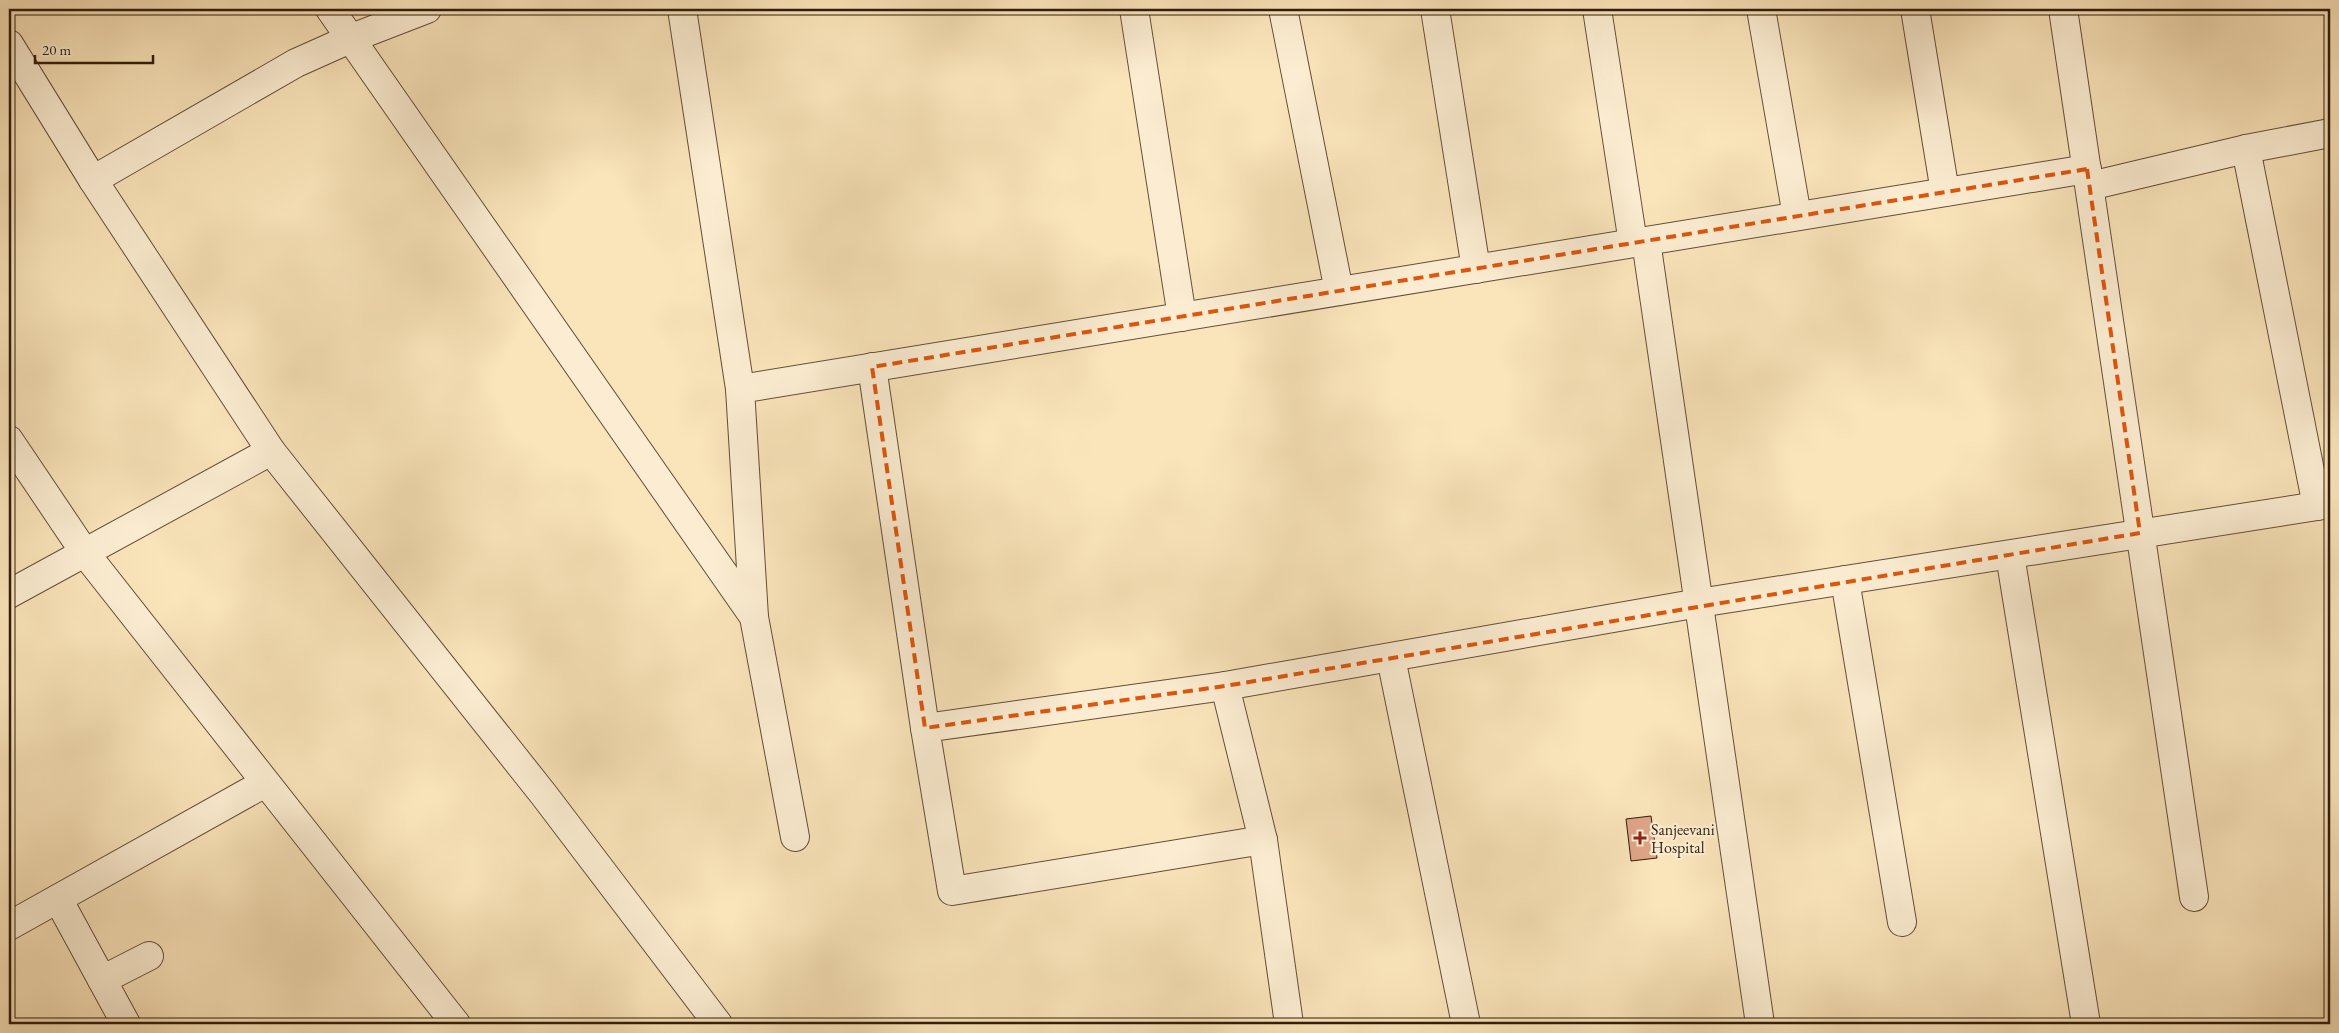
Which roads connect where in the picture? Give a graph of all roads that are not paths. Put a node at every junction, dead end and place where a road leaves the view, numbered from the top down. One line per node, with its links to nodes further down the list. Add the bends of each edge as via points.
1 (330, 9): 11 (street)
2 (427, 9): 11 (street)
3 (682, 9): 24 (street)
4 (1134, 9): 22 (street)
5 (1283, 9): 21 (street)
6 (1435, 9): 20 (street)
7 (1597, 9): 19 (street)
8 (1761, 9): 18 (street)
9 (1915, 9): 17 (street)
10 (2063, 9): 15 (street)
11 (352, 38): 16 (street, via 296,63); 34 (street)
12 (9, 44): 16 (street)
13 (2330, 133): 14 (street)
14 (2246, 150): 15 (street); 27 (street)
15 (2089, 178): 17 (street); 28 (street)
16 (93, 180): 26 (street)
17 (1945, 192): 18 (street)
18 (1797, 216): 19 (street)
19 (1640, 242): 20 (street); 33 (street)
20 (1476, 269): 21 (street)
21 (1339, 291): 22 (street)
22 (1182, 317): 23 (street)
23 (872, 367): 24 (street); 37 (street)
24 (740, 389): 34 (street)
25 (9, 440): 29 (street)
26 (271, 451): 29 (street); 49 (street, via 544,795)
27 (2324, 505): 28 (street)
28 (2140, 533): 30 (street); 41 (street)
29 (85, 553): 32 (street); 38 (street)
30 (2010, 555): 31 (street); 53 (street)
31 (1845, 580): 33 (street); 43 (street)
32 (9, 594)
33 (1699, 603): 35 (street); 52 (street)
34 (754, 617): 39 (street)
35 (1390, 658): 36 (street); 51 (street)
36 (1225, 686): 37 (street); 40 (street)
37 (925, 728): 40 (street, via 952,891)
38 (266, 783): 42 (street); 48 (street)
39 (794, 837)
40 (1263, 840): 50 (street)
41 (2194, 897)
42 (58, 899): 44 (street); 46 (street)
43 (1902, 922)
44 (9, 926)
45 (150, 956): 46 (street)
46 (102, 980): 47 (street)
47 (126, 1024)
48 (456, 1024)
49 (718, 1024)
50 (1290, 1024)
51 (1466, 1024)
52 (1760, 1024)
53 (2086, 1024)

